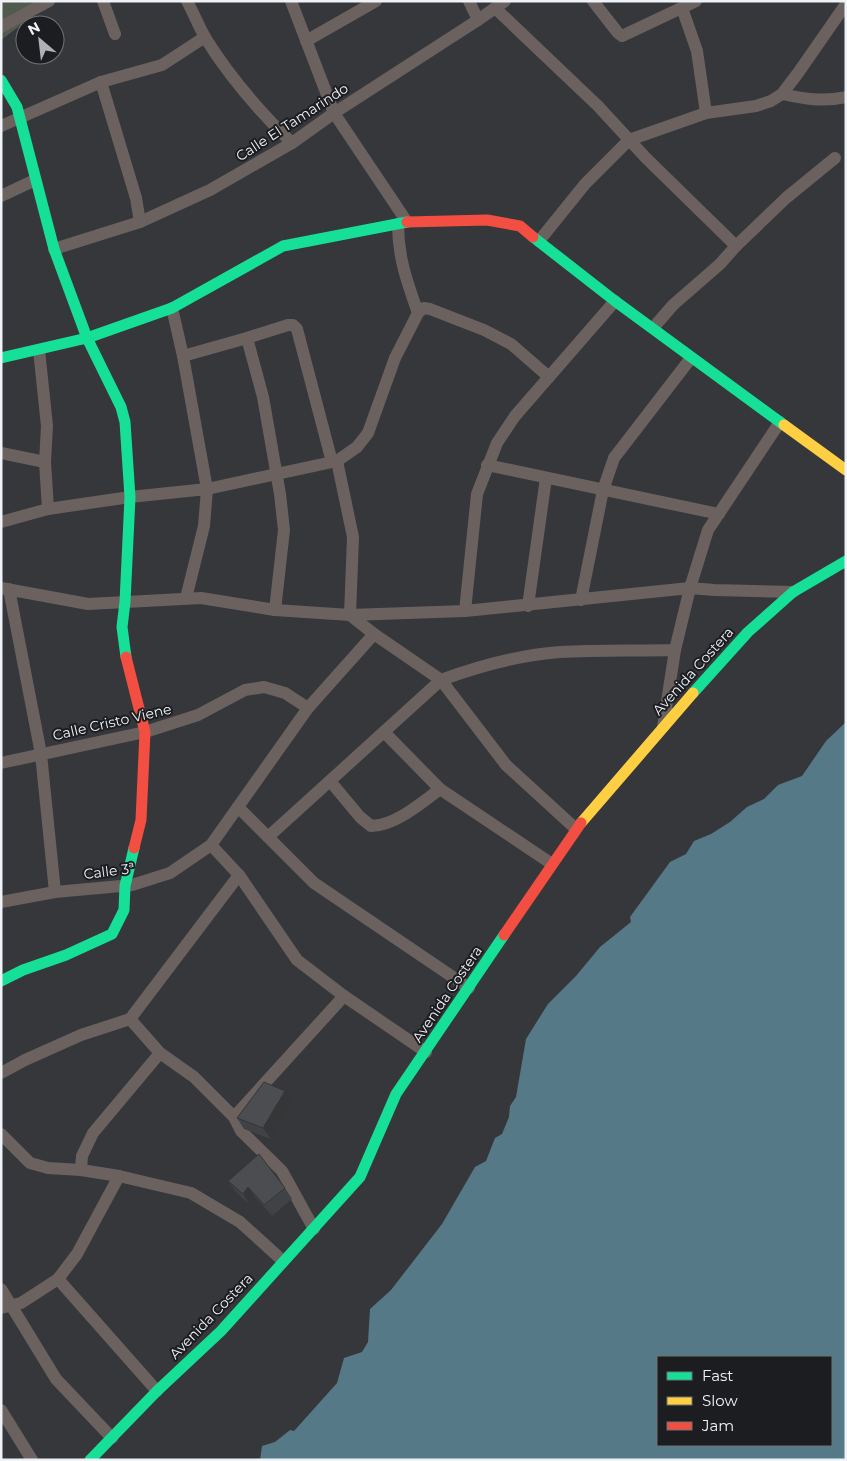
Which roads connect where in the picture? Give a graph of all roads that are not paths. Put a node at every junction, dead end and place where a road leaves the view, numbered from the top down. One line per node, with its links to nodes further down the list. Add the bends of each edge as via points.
1 (49, 1): 13 (street)
2 (102, 1): 14 (street)
3 (187, 1): 15 (street)
4 (292, 1): 16 (street)
5 (376, 1): 16 (street)
6 (469, 1): 12 (street)
7 (593, 1): 11 (street, via 622,36)
8 (696, 1): 11 (street)
9 (846, 4): 19 (street)
10 (500, 5): 12 (street, Calle El Tamarindo); 25 (street)
11 (682, 8): 22 (street, via 697,52)
12 (478, 20): 21 (street, Calle El Tamarindo)
13 (1, 27)
14 (115, 34)
15 (205, 37): 18 (street, via 162,65); 26 (street, via 258,109)
16 (306, 41): 21 (street)
17 (1, 80): 23 (street)
18 (101, 82): 23 (street); 30 (street, via 136,198)
19 (782, 94): 20 (street, via 809,100); 22 (street, via 756,106)
20 (846, 97)
21 (334, 113): 26 (street, Calle El Tamarindo); 31 (street)
22 (706, 113): 25 (street)
23 (20, 118): 24 (street); 28 (street)
24 (1, 126)
25 (629, 140): 32 (street, via 585,184); 33 (street)
26 (292, 143): 30 (street, Calle El Tamarindo, via 210,190)
27 (835, 158): 33 (street, via 786,198)
28 (35, 180): 29 (street); 34 (street)
29 (1, 196)
30 (140, 222): 34 (street, Calle El Tamarindo)
31 (402, 223): 32 (street, via 487,220 520,226); 36 (street, via 283,246); 37 (street, via 398,244 404,276)
32 (539, 241): 35 (street)
33 (736, 246): 38 (street)
34 (54, 249): 39 (street)
35 (615, 301): 38 (street); 45 (street)
36 (172, 308): 39 (street); 42 (street)
37 (418, 312): 45 (street, via 430,309 491,334 511,344); 48 (street, via 395,358 368,433 356,447)
38 (653, 328): 44 (street)
39 (88, 338): 41 (street); 56 (street, via 125,422)
40 (247, 338): 42 (street); 48 (street, via 288,325 297,329); 52 (street, via 263,397)
41 (39, 350): 43 (street); 49 (street, via 46,426)
42 (183, 356): 54 (street)
43 (1, 358)
44 (691, 358): 46 (street); 55 (street, via 614,458)
45 (548, 377): 50 (street, via 515,416)
46 (780, 422): 51 (street); 58 (street)
47 (1, 453): 49 (street)
48 (334, 461): 52 (street); 70 (street, via 353,536)
49 (45, 462): 57 (street)
50 (487, 465): 53 (street); 69 (street, via 477,494)
51 (846, 470)
52 (277, 474): 54 (street); 68 (street, via 284,530)
53 (546, 478): 55 (street); 67 (street)
54 (207, 490): 56 (street); 64 (street, via 204,526)
55 (603, 490): 58 (street); 65 (street)
56 (130, 497): 57 (street); 66 (street)
57 (48, 510): 59 (street)
58 (719, 514): 61 (street, via 708,530)
59 (1, 522)
60 (846, 561): 63 (street, Avenida Costera)
61 (690, 588): 63 (street); 65 (street); 72 (street)
62 (5, 589): 66 (street, via 88,604); 78 (street)
63 (793, 592): 75 (street, Avenida Costera, via 748,632)
64 (186, 598): 66 (street); 68 (street)
65 (581, 600): 67 (street)
66 (124, 602): 76 (street, via 122,627 125,651)
67 (528, 606): 69 (street)
68 (274, 610): 70 (street)
69 (465, 611): 70 (street)
70 (350, 615): 71 (street)
71 (374, 634): 73 (street); 74 (street)
72 (675, 650): 73 (street, via 559,652 501,662); 75 (street)
73 (441, 680): 77 (street); 83 (street, via 506,765)
74 (308, 708): 76 (street, Calle Cristo Viene, via 285,693 264,687 245,690 198,715); 82 (street)
75 (663, 727): 83 (street, Avenida Costera)
76 (145, 732): 78 (street, Calle Cristo Viene); 88 (street, via 142,820)
77 (384, 732): 80 (street); 81 (street)
78 (41, 754): 79 (street, Calle Cristo Viene); 89 (street)
79 (1, 762)
80 (330, 781): 81 (street, via 371,826 387,823 423,803); 84 (street)
81 (440, 789): 86 (street)
82 (238, 807): 84 (street); 85 (street)
83 (576, 829): 86 (street, Avenida Costera)
84 (268, 837): 92 (street, via 314,883)
85 (211, 845): 87 (street); 88 (street, Calle 3ª, via 170,873)
86 (552, 864): 92 (street, Avenida Costera)
87 (239, 875): 93 (street, via 297,960); 94 (street)
88 (125, 886): 89 (street, Calle 3ª); 91 (street, via 124,910 112,934)
89 (55, 892): 90 (street, Calle 3ª)
90 (1, 902)
91 (1, 981)
92 (469, 988): 96 (street, Avenida Costera)
93 (344, 996): 96 (street); 98 (street)
94 (130, 1019): 95 (street); 97 (street, via 81,1035)
95 (160, 1052): 98 (street, via 194,1077); 100 (street, via 92,1133 82,1156)
96 (426, 1052): 102 (street, Avenida Costera, via 396,1094 360,1177)
97 (1, 1073)
98 (234, 1117): 102 (street, via 240,1131 282,1171)
99 (2, 1138): 100 (street, via 30,1163 48,1168)
100 (81, 1170): 101 (street)
101 (119, 1176): 103 (street, via 191,1193 240,1222); 104 (street, via 77,1254)
102 (314, 1229): 103 (street, Avenida Costera)
103 (283, 1261): 107 (street, Avenida Costera, via 221,1331)
104 (58, 1279): 106 (street, via 21,1304); 107 (street)
105 (1, 1289): 106 (street)
106 (6, 1307): 109 (street, via 56,1380)
107 (157, 1391): 109 (street, Avenida Costera)
108 (1, 1410): 110 (street)
109 (112, 1438): 111 (street, Avenida Costera)
110 (32, 1460)
111 (90, 1460)

